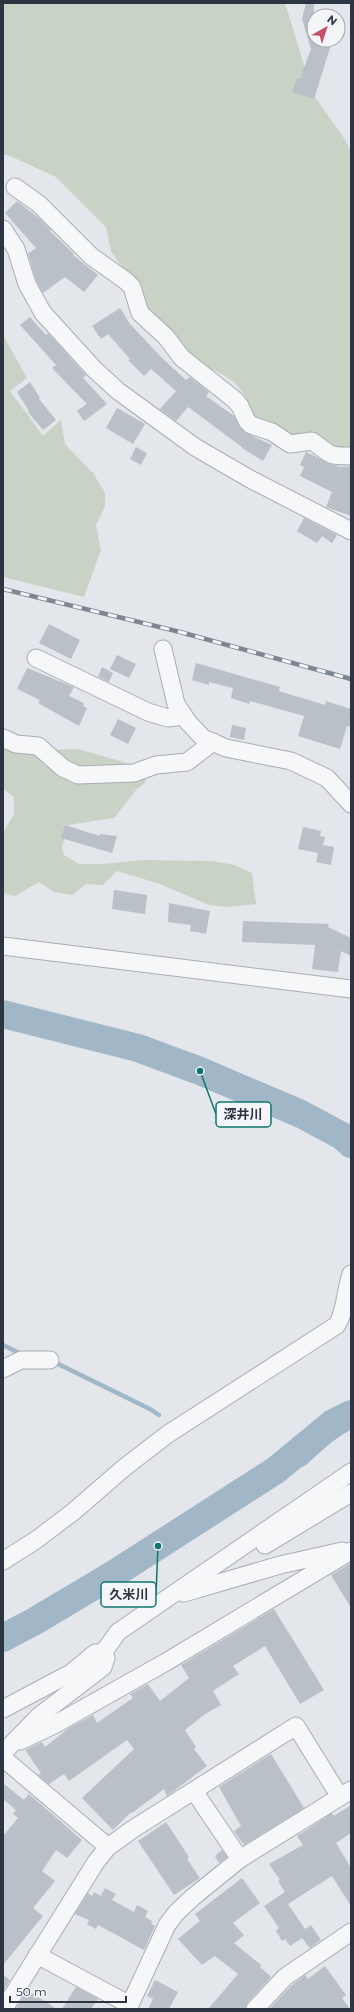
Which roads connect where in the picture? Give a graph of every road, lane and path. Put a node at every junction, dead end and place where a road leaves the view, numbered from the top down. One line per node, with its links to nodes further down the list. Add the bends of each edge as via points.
1 (15, 187): 3 (street, via 39,204 91,256 132,287 140,313 166,337 182,358 235,400 251,425 272,432 290,444 312,441 330,455)
2 (3, 229): 4 (street, via 16,249 27,284 43,313 94,369 118,391 195,447 250,479)
3 (351, 456)
4 (350, 528)
5 (163, 649): 7 (street, via 176,704)
6 (36, 658): 7 (street, via 148,712 168,718)
7 (184, 716): 9 (street, via 203,738)
8 (3, 738): 9 (street, via 16,744 38,746 63,768 78,775 134,773 156,766 187,762)
9 (213, 742): 10 (street, via 232,750 291,761 328,778)
10 (351, 804)
11 (3, 946): 12 (street)
12 (351, 989)
13 (351, 1274): 20 (street, via 346,1288 342,1317 337,1325 168,1434 73,1512)
14 (50, 1360): 15 (street, via 21,1360)
15 (3, 1369)
16 (351, 1472): 22 (street)
17 (351, 1493): 21 (street)
18 (351, 1548): 21 (street, via 280,1565)
19 (351, 1551): 25 (street, via 166,1662)
20 (3, 1562)
21 (182, 1594): 22 (street)
22 (118, 1632): 23 (street)
23 (103, 1653): 24 (street, via 95,1653 71,1673); 25 (street, via 106,1658 103,1667 38,1716)
24 (3, 1709)
25 (9, 1748)
26 (3, 1758): 29 (street)
27 (194, 1791): 28 (street, via 296,1726); 29 (street); 30 (street)
28 (346, 1794): 30 (street)
29 (108, 1847): 32 (street)
30 (240, 1859): 33 (street, via 176,1913)
31 (351, 1932): 35 (street, via 285,1977)
32 (37, 1955): 33 (street); 34 (street)
33 (129, 2007)
34 (4, 2009)
35 (255, 2009)

